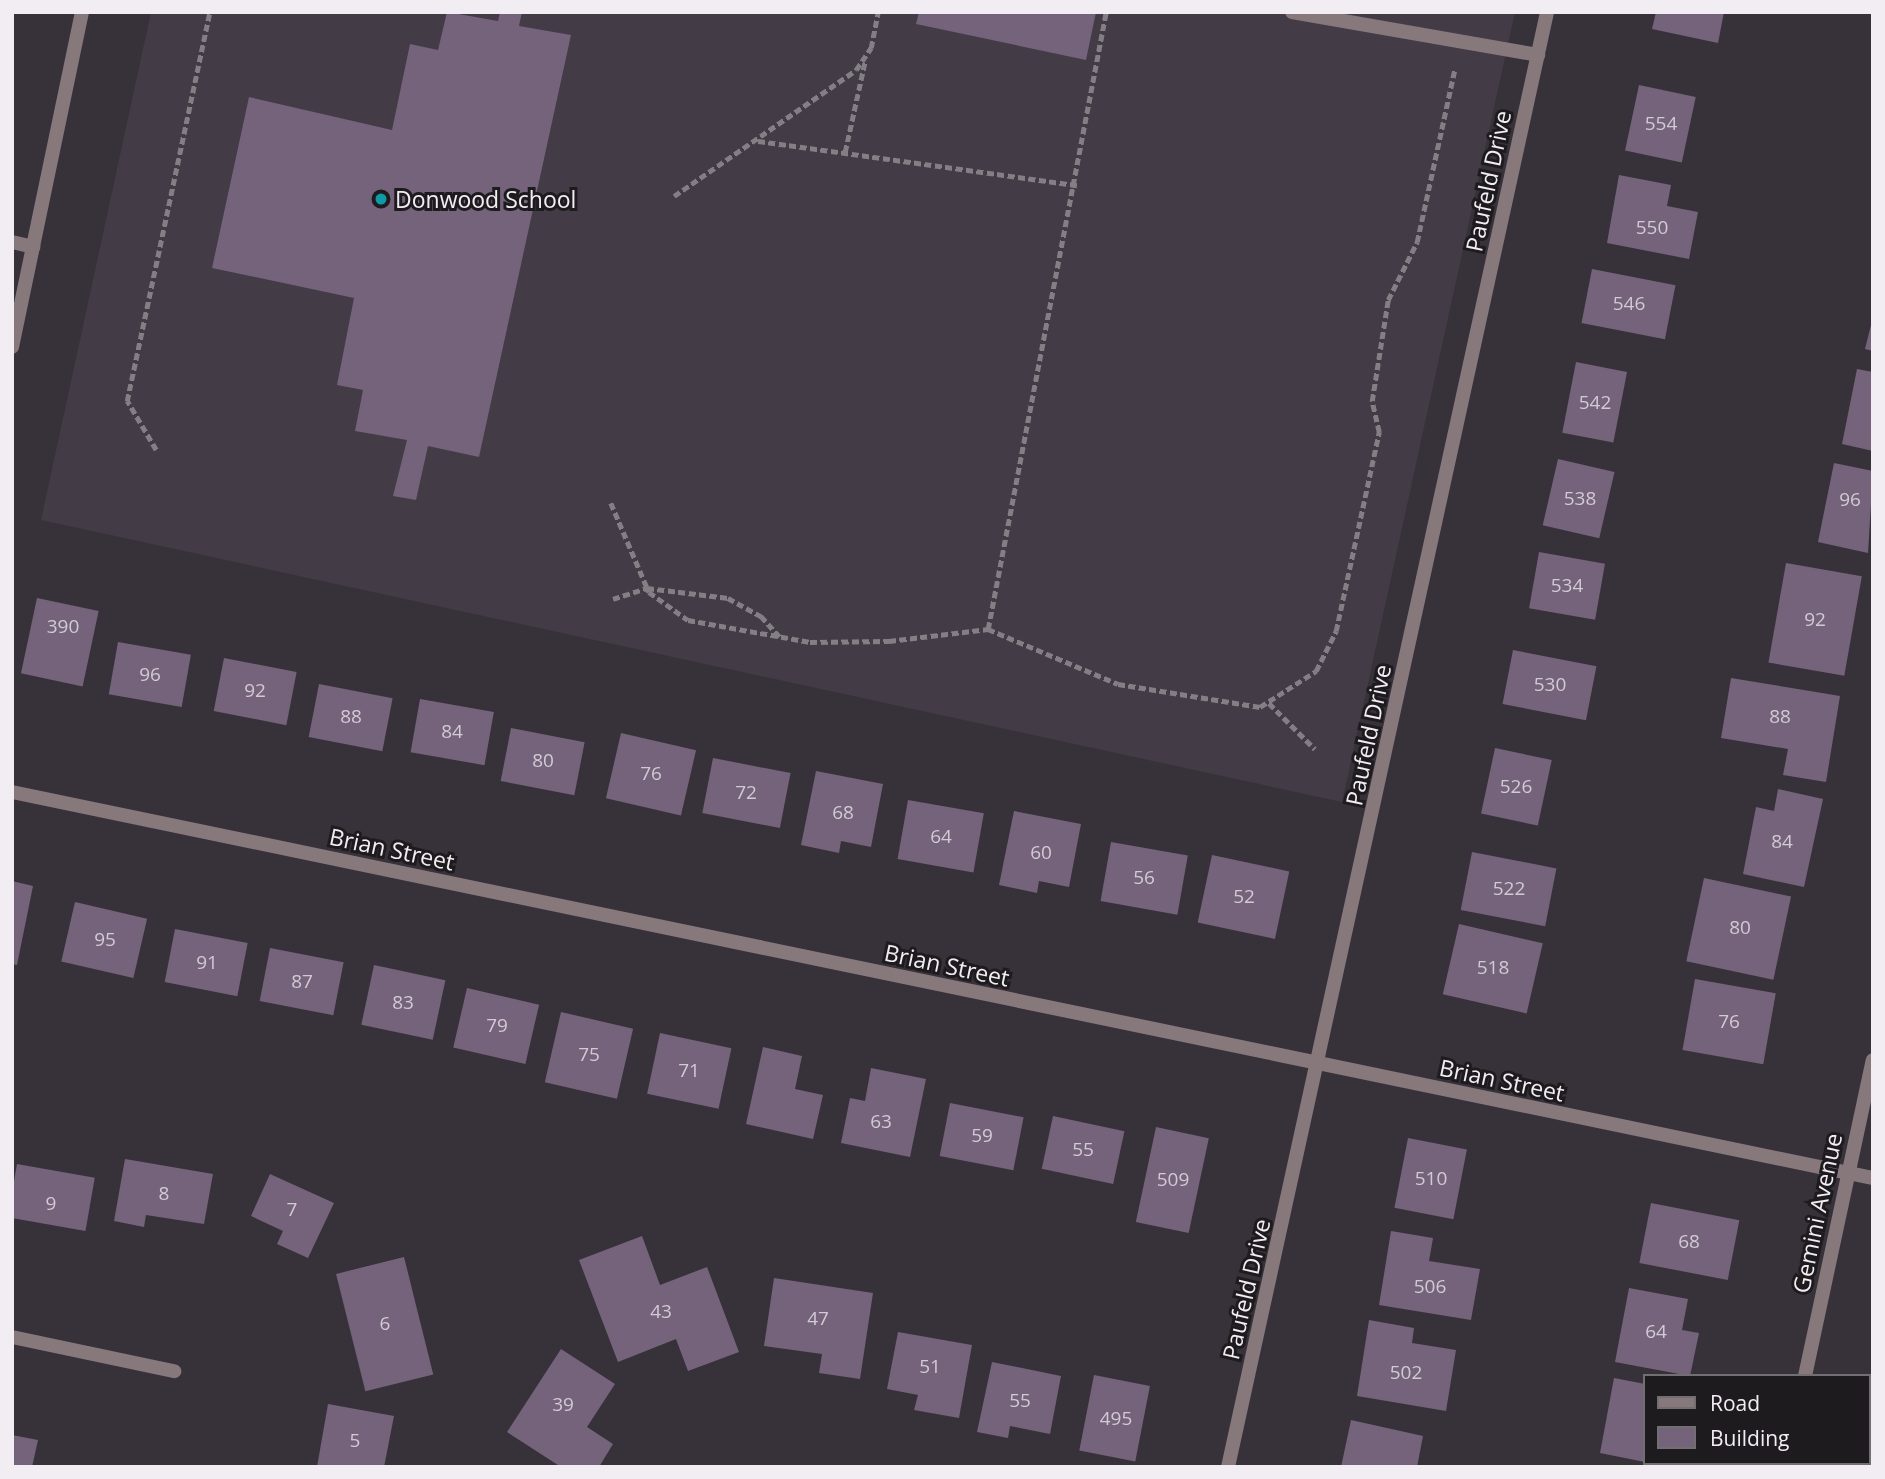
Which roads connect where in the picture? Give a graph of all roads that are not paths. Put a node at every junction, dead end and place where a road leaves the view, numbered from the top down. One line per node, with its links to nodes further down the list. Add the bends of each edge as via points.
1 (82, 12): 6 (street)
2 (1292, 12): 4 (street)
3 (1547, 12): 4 (street, Paufeld Drive)
4 (1538, 55): 10 (street, Paufeld Drive)
5 (12, 242): 6 (street)
6 (33, 247): 7 (street)
7 (12, 347)
8 (12, 792): 10 (street, Brian Street)
9 (1873, 1060): 11 (street, Gemini Avenue)
10 (1320, 1066): 11 (street, Brian Street); 16 (street, Paufeld Drive)
11 (1849, 1174): 12 (street, Brian Street); 15 (street, Gemini Avenue)
12 (1873, 1178)
13 (12, 1337): 14 (street)
14 (174, 1371)
15 (1805, 1374)
16 (1228, 1467)

